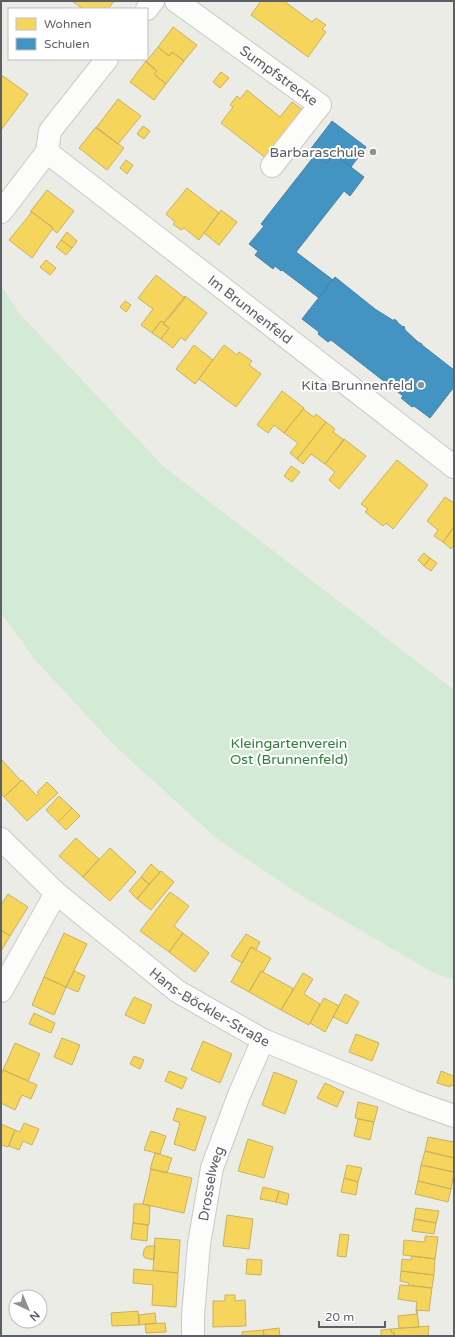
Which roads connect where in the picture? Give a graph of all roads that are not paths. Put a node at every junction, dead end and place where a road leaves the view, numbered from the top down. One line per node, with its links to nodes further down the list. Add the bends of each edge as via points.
1 (176, 1): 4 (street, Sumpfstrecke, via 320,105)
2 (106, 60): 3 (street, via 50,131)
3 (47, 152): 5 (street); 6 (street, Im Brunnenfeld)
4 (272, 166)
5 (1, 212)
6 (454, 467)
7 (1, 839): 8 (street, Hans-Böckler-Straße)
8 (56, 893): 9 (street); 10 (street, Hans-Böckler-Straße, via 177,991)
9 (1, 991)
10 (263, 1040): 11 (street, Hans-Böckler-Straße); 12 (street, Drosselweg, via 212,1168 199,1244)
11 (454, 1116)
12 (193, 1336)

